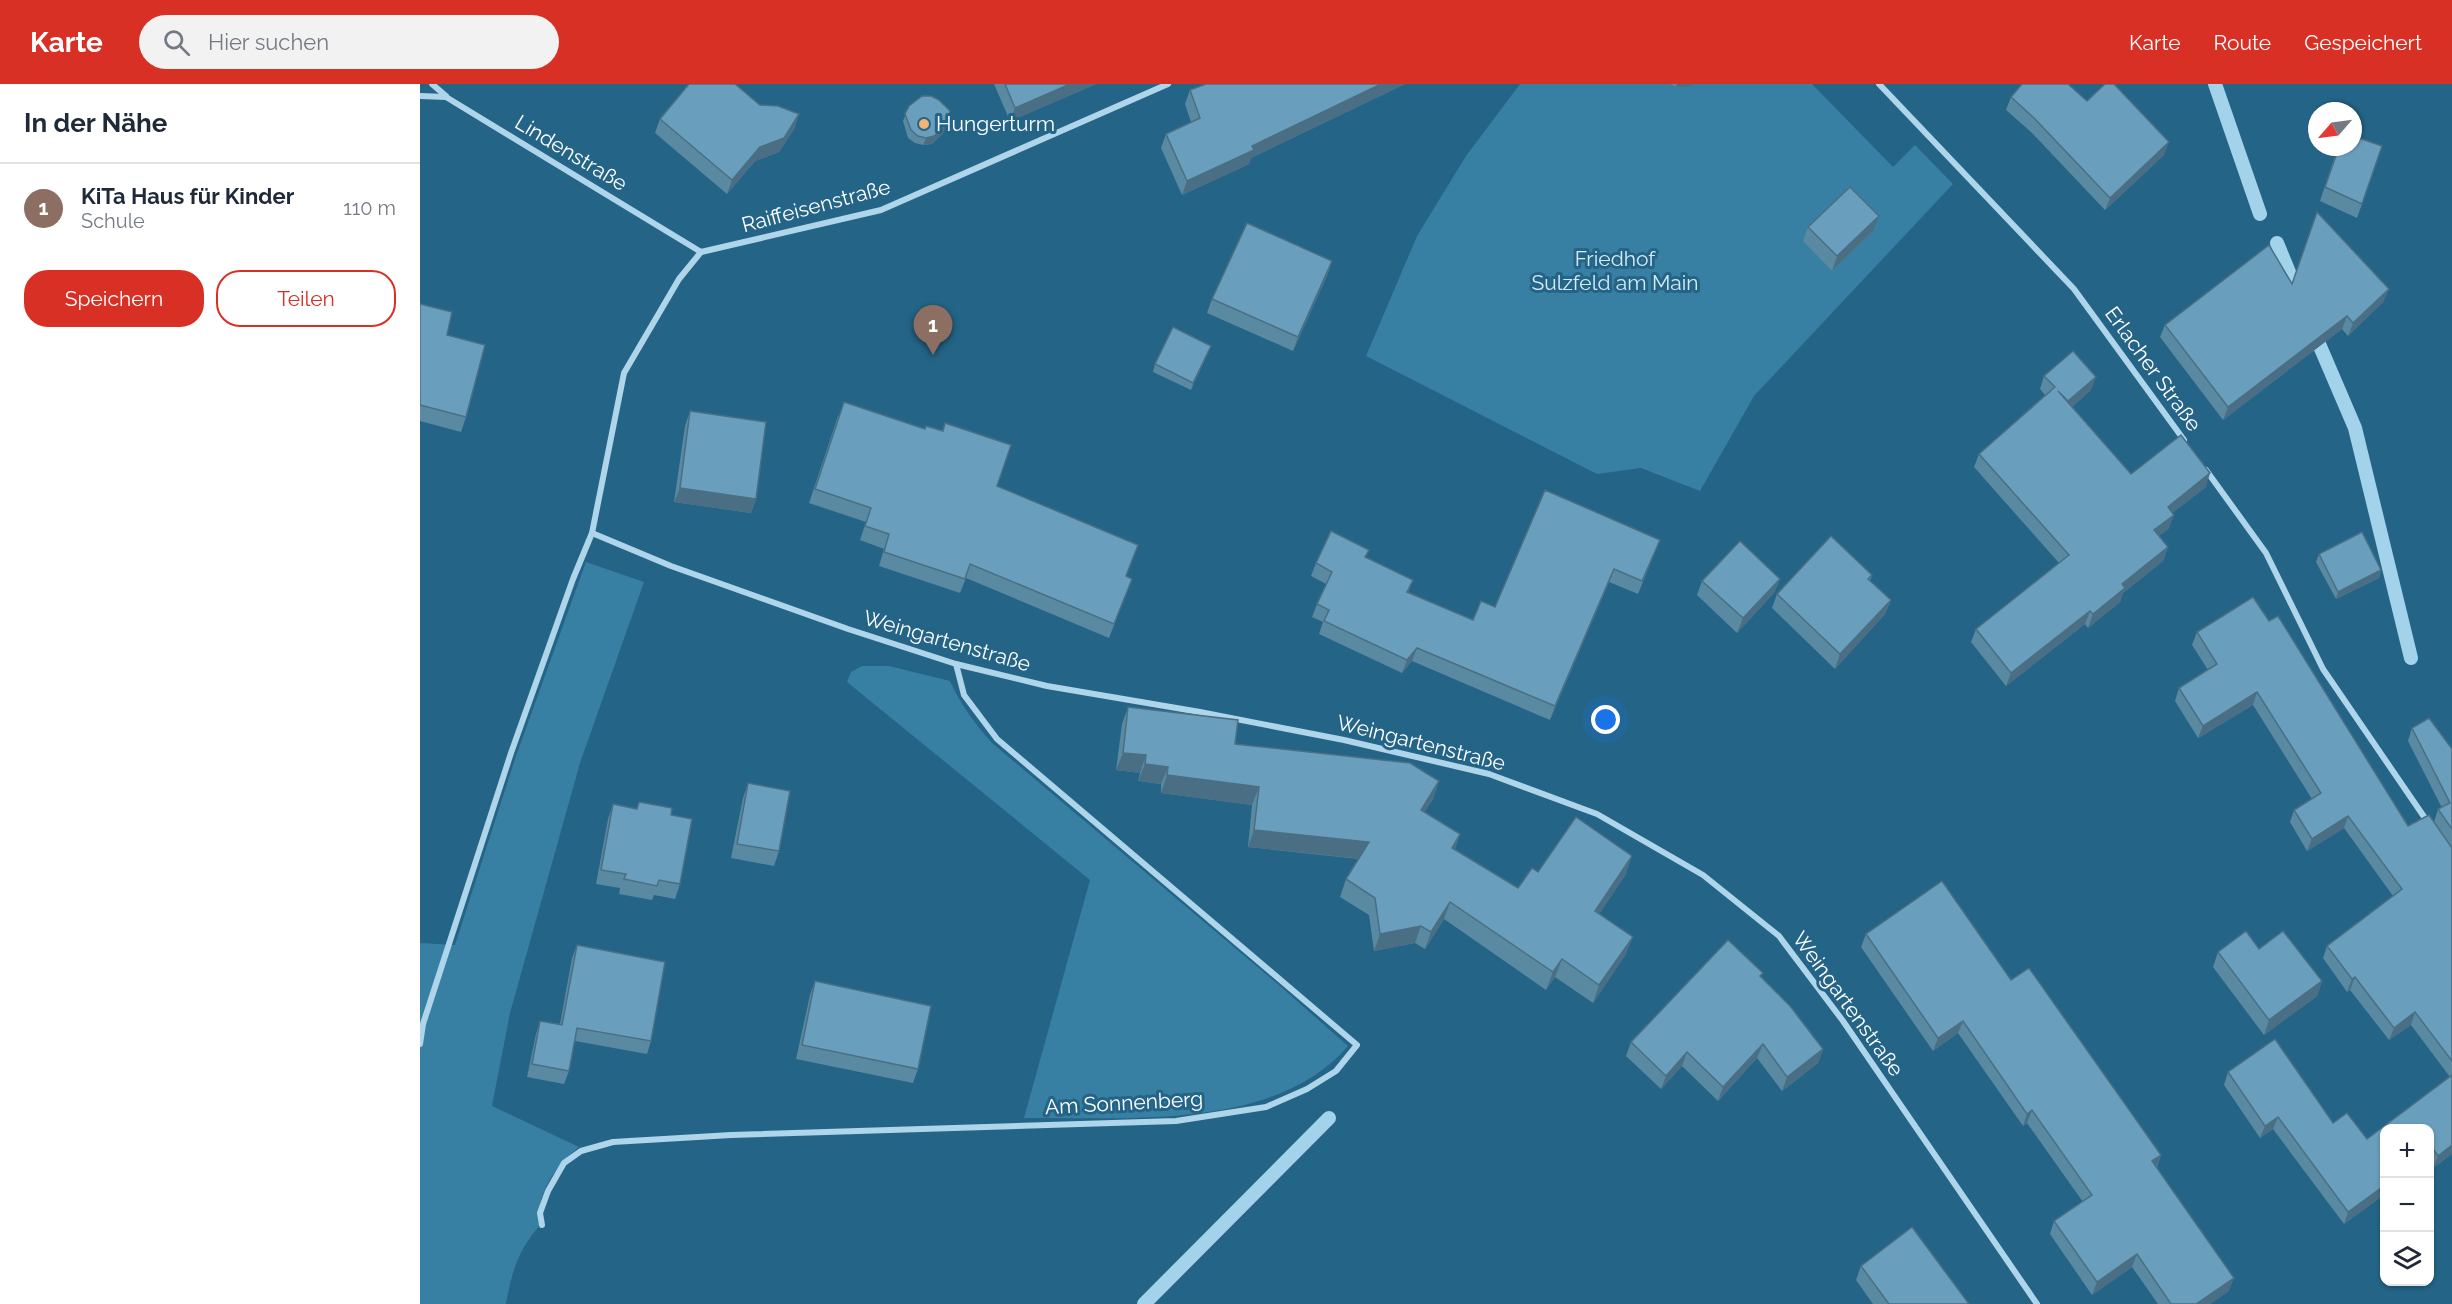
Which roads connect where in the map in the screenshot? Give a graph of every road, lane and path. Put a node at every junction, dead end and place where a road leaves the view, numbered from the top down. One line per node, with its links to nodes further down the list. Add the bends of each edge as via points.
1 (432, 84): 5 (street)
2 (1168, 84): 6 (street, Raiffeisenstraße, via 881,210)
3 (1879, 84): 7 (street, Erlacher Straße, via 2074,289)
4 (420, 96): 5 (street, Lindenstraße)
5 (446, 97): 6 (street, Lindenstraße)
6 (701, 252): 9 (street, via 679,279 624,374)
7 (2191, 449)
8 (2205, 468): 11 (street, via 2266,553 2323,669)
9 (592, 533): 10 (street, Weingartenstraße, via 671,566); 12 (street, via 511,753 426,1013)
10 (956, 664): 13 (street, Am Sonnenberg, via 964,695 997,739 1357,1045 1336,1071 1266,1107 1176,1121 613,1142 581,1151 564,1163 540,1213); 14 (street, Weingartenstraße, via 1047,686 1344,740 1489,774 1597,814 1703,875 1779,936 1843,1021)
11 (2433, 829)
12 (420, 1044)
13 (542, 1225)
14 (2037, 1304)

